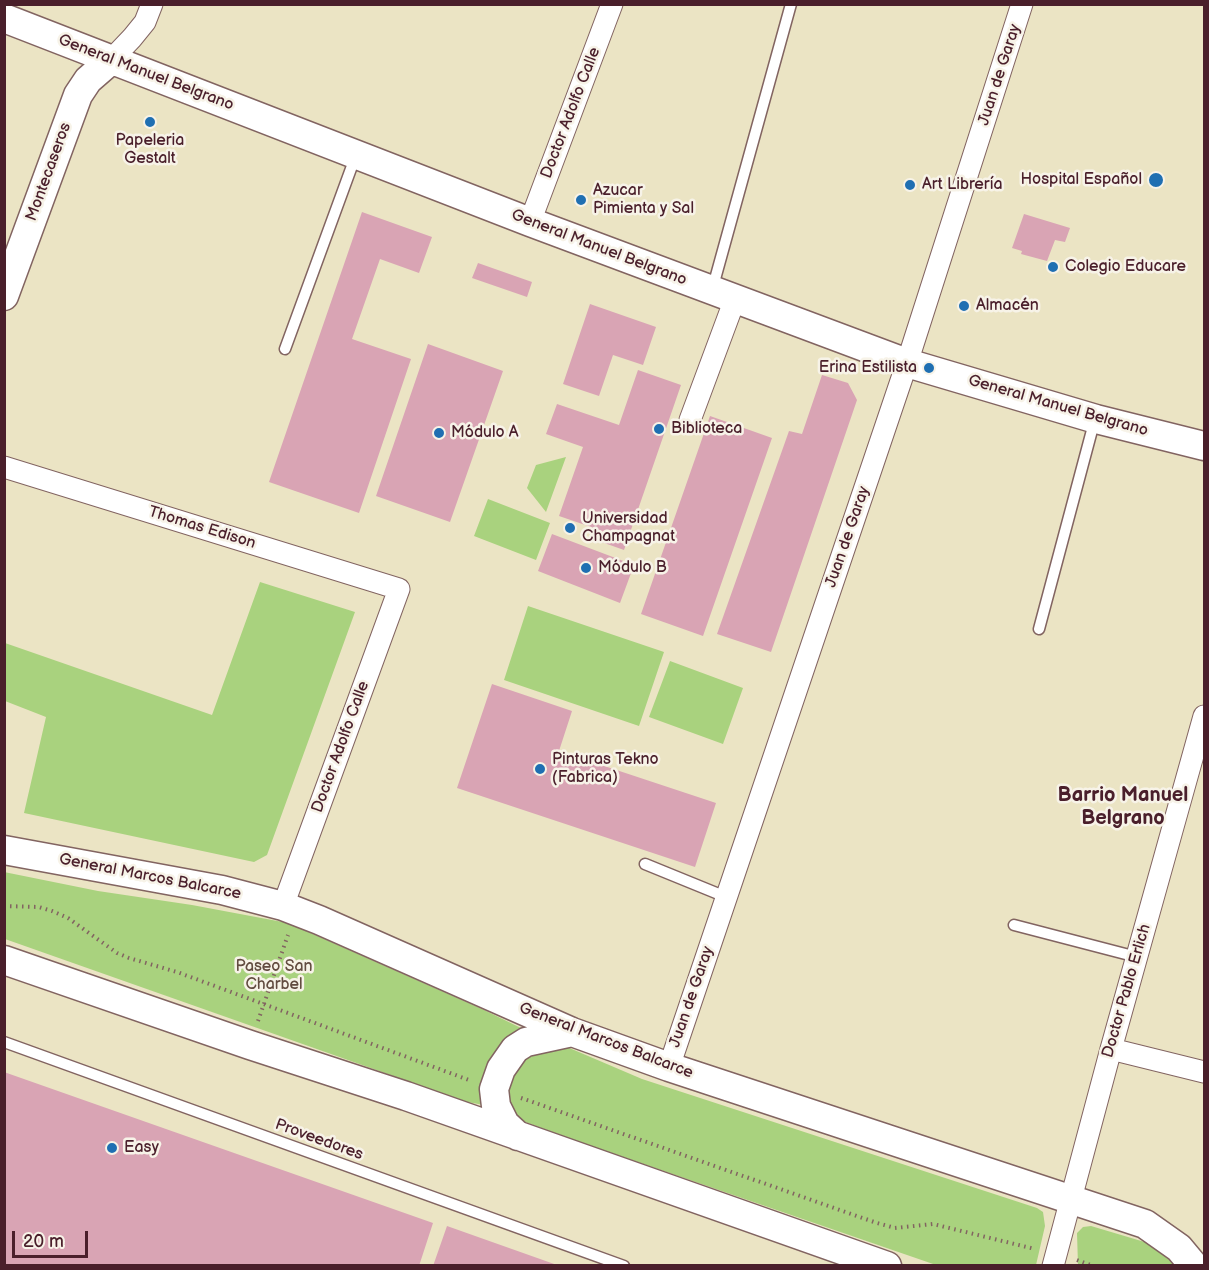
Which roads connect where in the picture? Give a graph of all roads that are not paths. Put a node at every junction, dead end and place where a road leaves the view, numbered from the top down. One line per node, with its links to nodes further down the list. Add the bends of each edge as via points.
1 (152, 4): 6 (street, via 145,22)
2 (612, 4): 8 (street, Doctor Adolfo Calle)
3 (791, 4): 9 (lane)
4 (1022, 4): 12 (street, Juan de Garay)
5 (4, 18): 6 (main road, General Manuel Belgrano)
6 (111, 60): 7 (main road, General Manuel Belgrano); 10 (main road, Montecaseros, via 88,80 78,95)
7 (356, 154): 8 (main road, General Manuel Belgrano); 11 (lane)
8 (530, 222): 9 (main road, General Manuel Belgrano)
9 (723, 295): 12 (main road, General Manuel Belgrano); 14 (street)
10 (4, 296)
11 (285, 349)
12 (907, 363): 13 (main road, General Manuel Belgrano); 22 (street, Juan de Garay)
13 (1095, 419): 15 (main road, General Manuel Belgrano); 18 (lane)
14 (690, 420)
15 (1204, 446)
16 (4, 467): 17 (street, Thomas Edison)
17 (399, 589): 23 (street, Doctor Adolfo Calle)
18 (1039, 629)
19 (1204, 716): 25 (street, Doctor Pablo Erlich)
20 (4, 850): 23 (main road, General Marcos Balcarce, via 222,890)
21 (645, 864): 22 (lane)
22 (726, 897): 30 (street, Juan de Garay)
23 (290, 909): 27 (main road, General Marcos Balcarce)
24 (1014, 926): 25 (lane)
25 (1137, 957): 29 (street, Doctor Pablo Erlich)
26 (4, 960): 32 (main road)
27 (572, 1032): 30 (main road, General Marcos Balcarce); 32 (main road, via 526,1042 515,1049 501,1069 494,1089 500,1116)
28 (4, 1042): 35 (lane, Proveedores)
29 (1111, 1048): 31 (street); 33 (street, Doctor Pablo Erlich)
30 (669, 1067): 33 (main road, General Marcos Balcarce)
31 (1204, 1072)
32 (518, 1136): 36 (main road)
33 (1070, 1199): 34 (street, Doctor Pablo Erlich); 37 (main road, General Marcos Balcarce, via 1144,1224 1179,1248)
34 (1055, 1260)
35 (624, 1266)
36 (887, 1266)
37 (1194, 1266)

